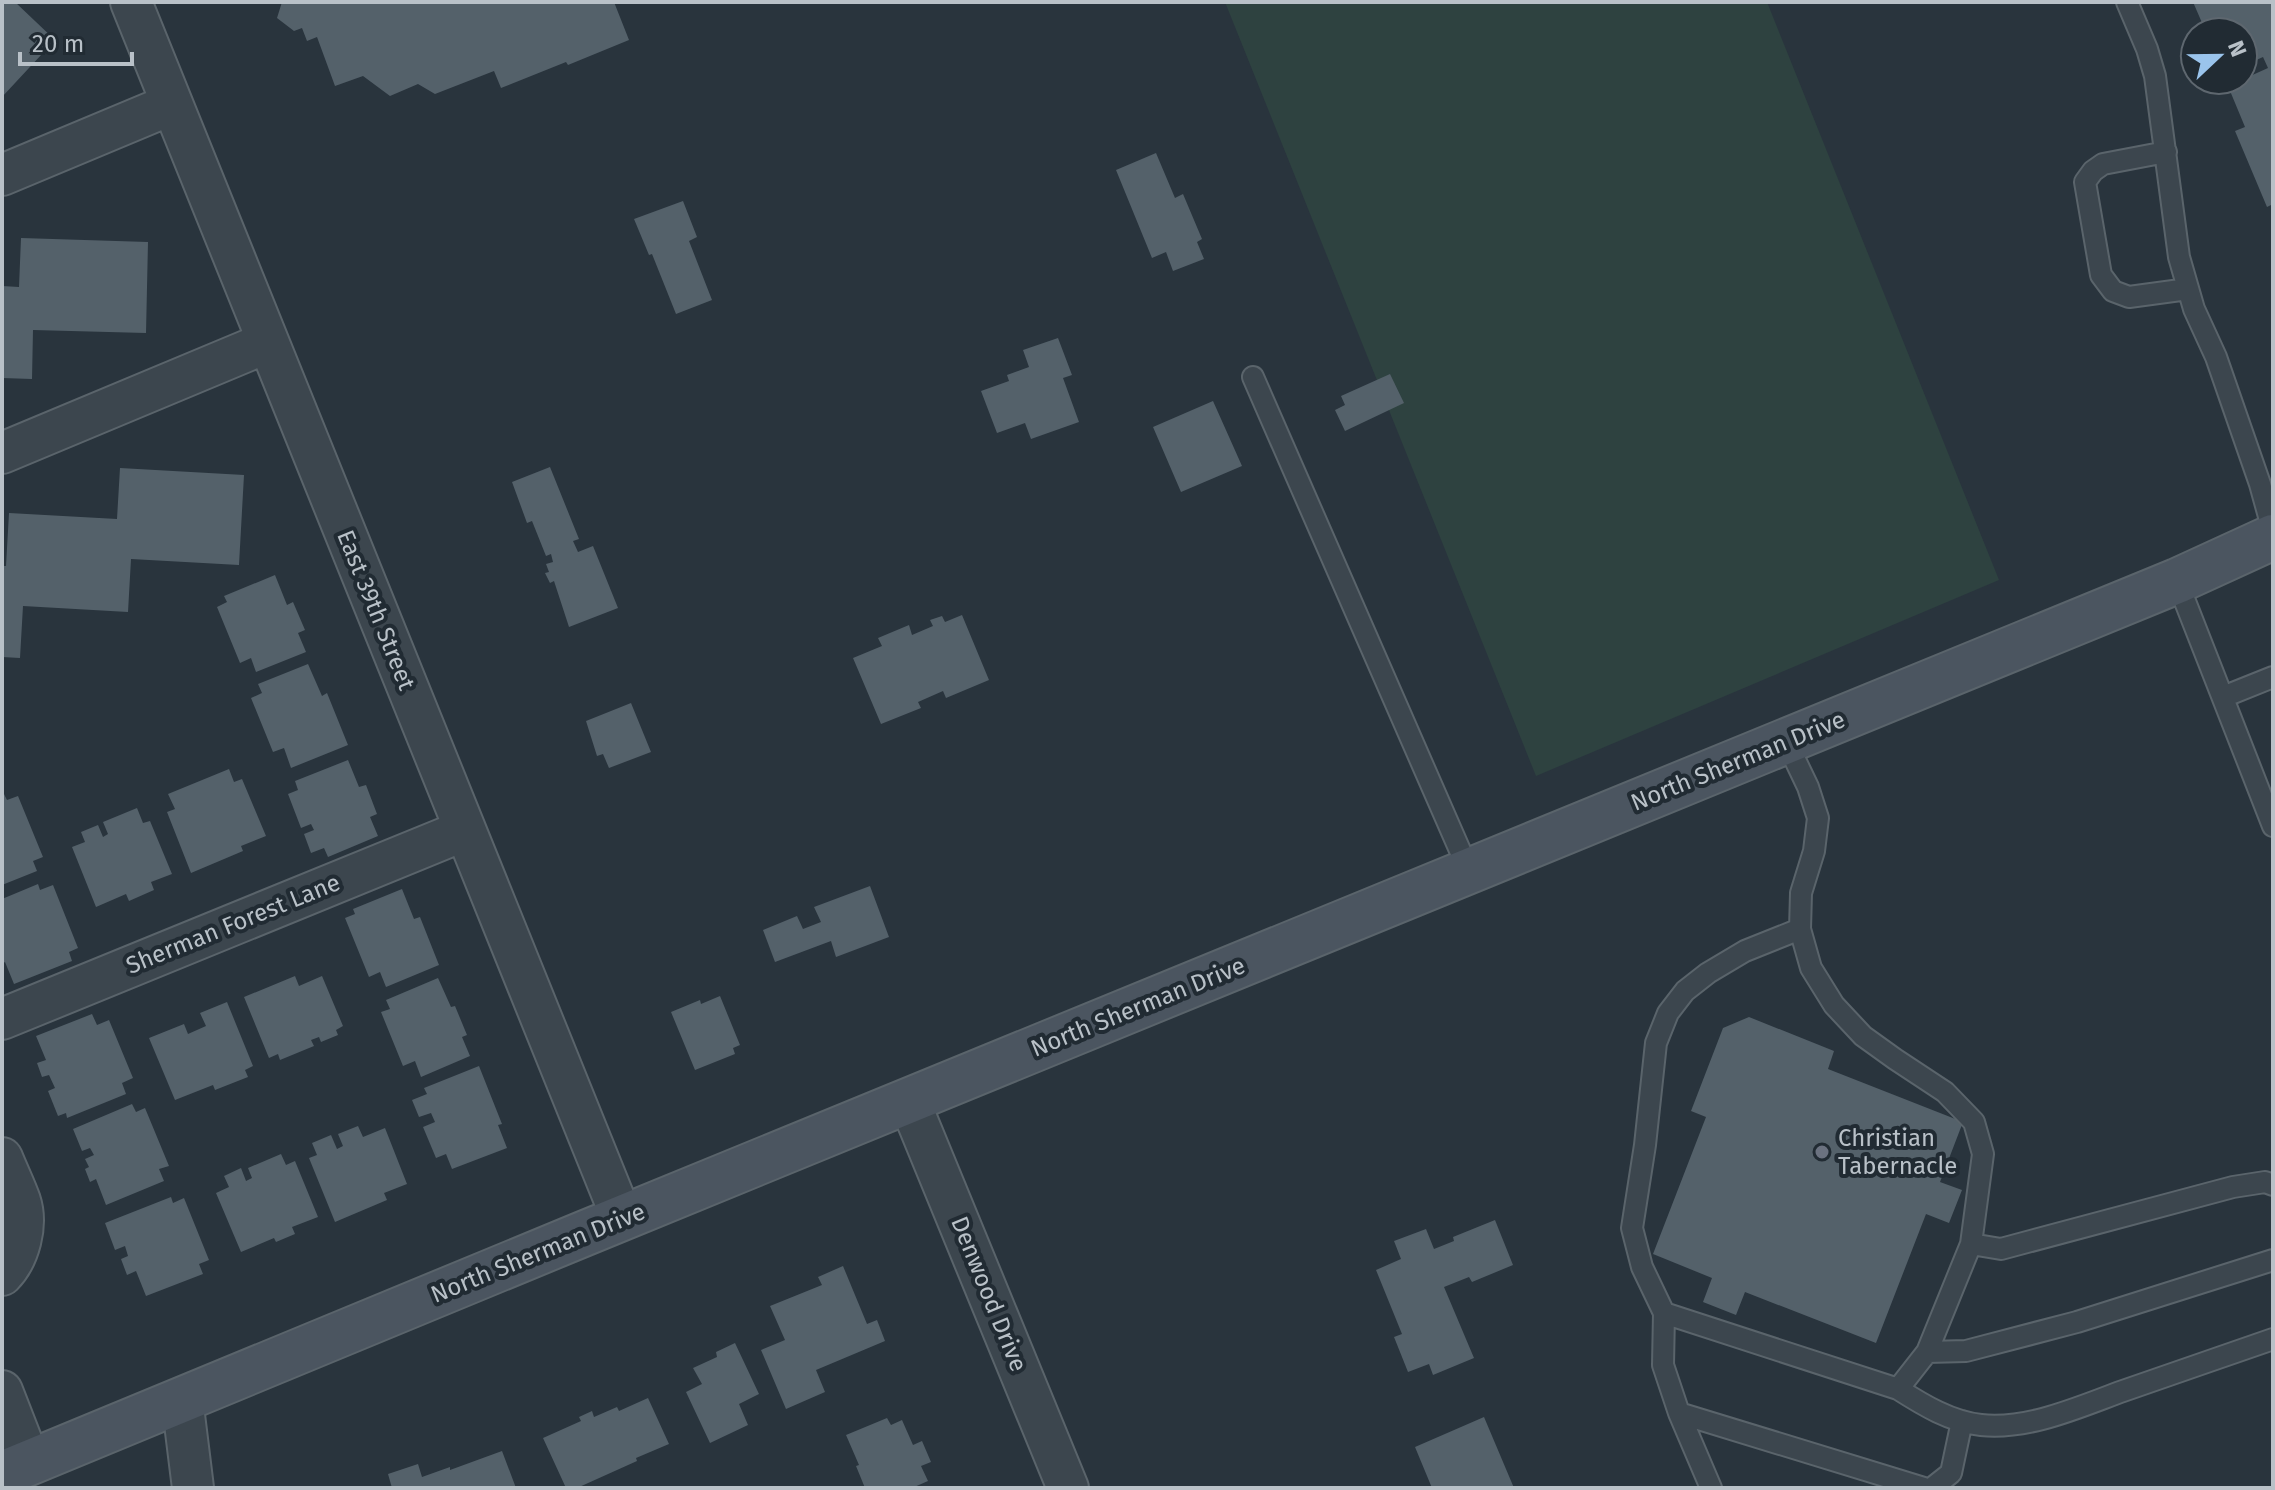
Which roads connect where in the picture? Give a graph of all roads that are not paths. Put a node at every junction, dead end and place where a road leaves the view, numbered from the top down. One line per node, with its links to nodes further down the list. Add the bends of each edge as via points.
1 (131, 2): 3 (street, East 39th Street)
2 (2127, 2): 4 (lane, via 2155,76)
3 (172, 104): 5 (street); 7 (street, East 39th Street)
4 (2166, 152): 6 (lane); 6 (lane, via 2103,164 2085,182 2101,275 2113,291 2129,297)
5 (2, 175)
6 (2188, 289): 10 (lane, via 2216,357)
7 (268, 342): 9 (street); 16 (street, East 39th Street)
8 (1253, 377): 17 (lane)
9 (2, 453)
10 (2273, 534): 11 (main road, North Sherman Drive)
11 (2177, 581): 13 (lane); 14 (main road, North Sherman Drive)
12 (2273, 677): 13 (lane)
13 (2223, 697): 15 (lane)
14 (1786, 741): 17 (main road, North Sherman Drive); 18 (lane, via 1818,818 1801,893)
15 (2273, 826)
16 (465, 830): 19 (street, Sherman Forest Lane); 23 (street, East 39th Street)
17 (1469, 871): 20 (main road, North Sherman Drive)
18 (1800, 929): 24 (lane, via 1811,968 1834,1005 1863,1036 1945,1092 1974,1122 1983,1154); 27 (lane, via 1745,951 1685,991 1668,1013 1656,1043 1632,1228 1642,1267)
19 (2, 1019)
20 (909, 1101): 23 (main road, North Sherman Drive); 37 (street, Denwood Drive)
21 (2, 1158): 26 (street, via 21,1204 22,1232)
22 (2273, 1185): 24 (lane, via 2242,1185 2001,1249)
23 (622, 1218): 32 (main road, North Sherman Drive)
24 (1971, 1244): 29 (lane)
25 (2273, 1260): 29 (lane, via 2077,1322 1966,1351)
26 (2, 1275)
27 (1664, 1313): 30 (lane); 33 (lane, via 1663,1365)
28 (2273, 1339): 34 (lane, via 2027,1422 2001,1426)
29 (1927, 1352): 30 (lane)
30 (1898, 1389): 34 (lane, via 1927,1408)
31 (2, 1391): 35 (street)
32 (182, 1399): 35 (main road, North Sherman Drive); 36 (street)
33 (1679, 1413): 38 (lane); 39 (lane)
34 (1962, 1421): 40 (lane, via 1951,1473)
35 (16, 1468)
36 (193, 1488)
37 (1068, 1488)
38 (1711, 1488)
39 (1924, 1488)
40 (1932, 1488)

